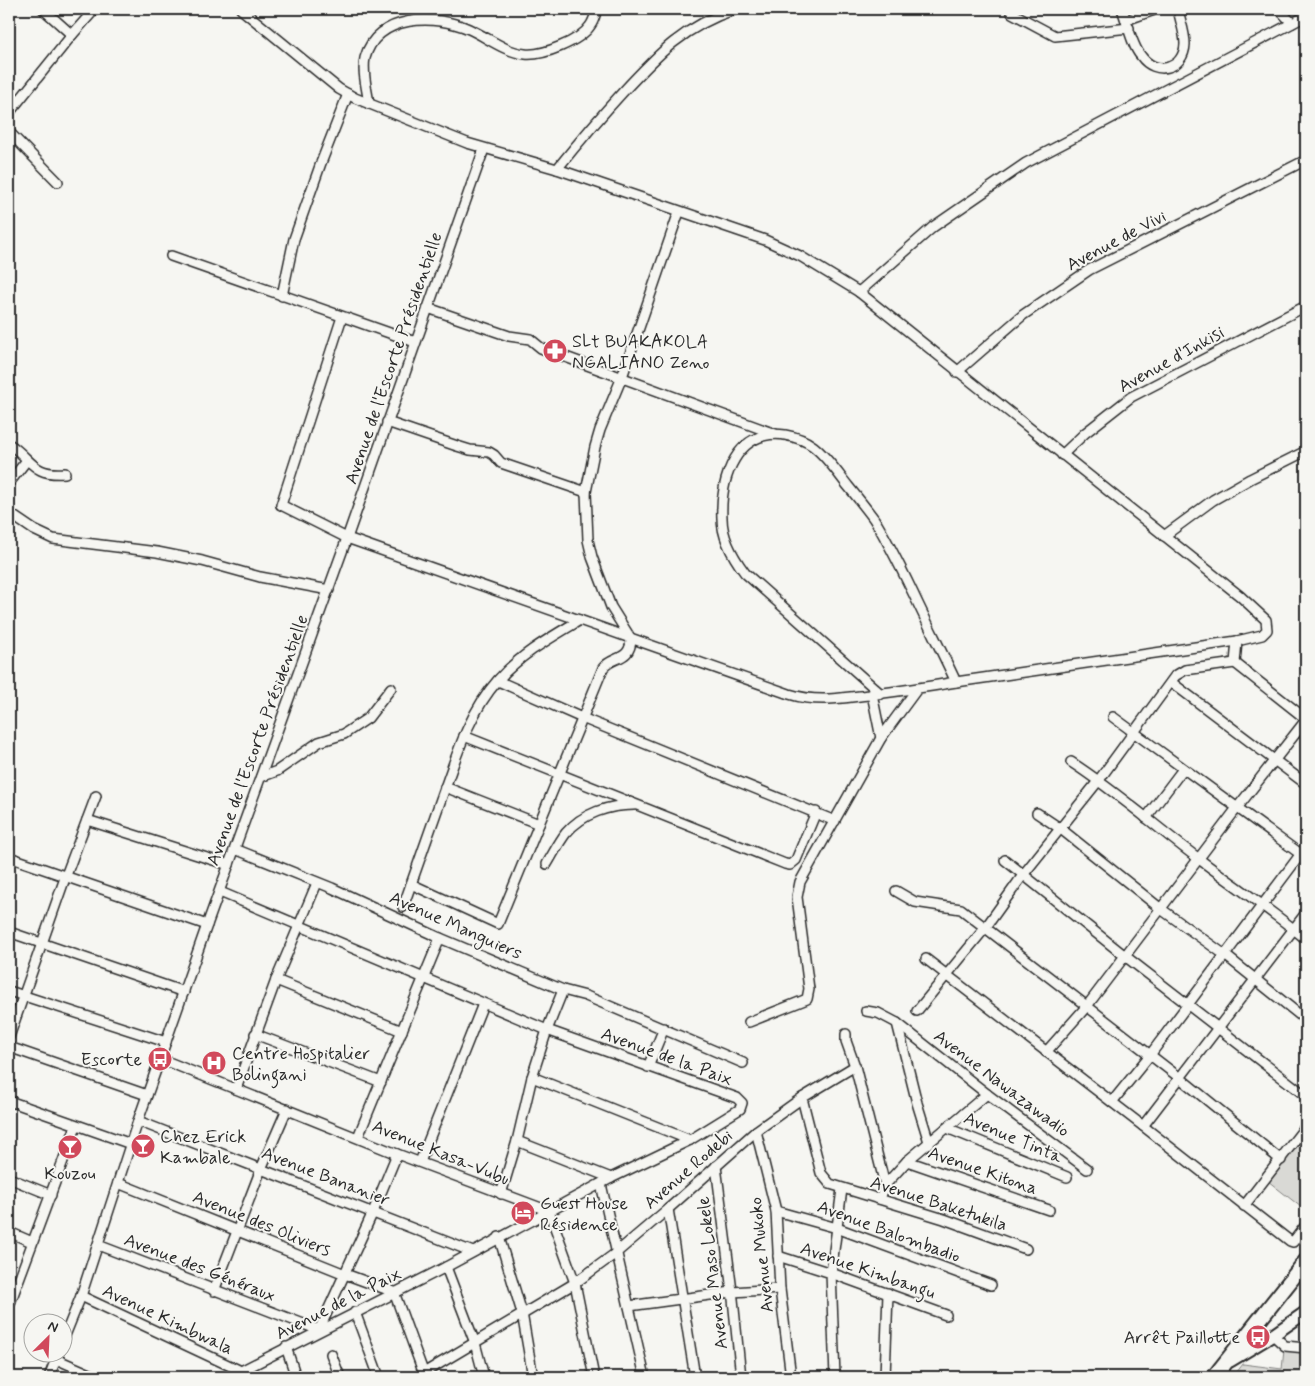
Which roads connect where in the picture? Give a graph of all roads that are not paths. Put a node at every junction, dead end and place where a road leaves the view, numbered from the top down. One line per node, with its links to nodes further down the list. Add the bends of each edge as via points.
1 (43, 9): 14 (street)
2 (95, 9): 14 (street)
3 (242, 9): 15 (street)
4 (597, 9): 16 (street, via 590,28 581,35 538,53 511,50 450,22 406,21 394,25 380,33 365,58 364,76)
5 (736, 9): 21 (street, via 690,30 655,57)
6 (1122, 9): 13 (street)
7 (1157, 9): 13 (street)
8 (1178, 9): 13 (street, via 1185,44 1174,65 1153,68 1146,63 1139,55)
9 (1279, 9): 12 (street)
10 (1012, 14): 13 (street, via 1055,36)
11 (1306, 16): 12 (street)
12 (1292, 23): 25 (street, via 1026,163 940,221)
13 (1127, 24)
14 (72, 35): 17 (street)
15 (348, 94): 16 (street); 26 (street, via 294,239)
16 (369, 104): 19 (street)
17 (9, 113)
18 (9, 132): 22 (street)
19 (484, 149): 21 (street); 28 (street, Avenue de l'Escorte Présidentielle)
20 (1306, 160): 31 (street, Avenue de Vivi, via 1089,270 1023,315)
21 (557, 168): 23 (street)
22 (58, 182)
23 (679, 212): 25 (street, via 783,248); 32 (street)
24 (171, 256): 26 (street)
25 (859, 292): 31 (street)
26 (282, 296): 29 (street)
27 (1306, 306): 37 (street, Avenue d'Inkisi, via 1131,397)
28 (428, 308): 30 (street, Avenue de l'Escorte Présidentielle); 32 (street, via 509,336 530,338 541,348)
29 (342, 317): 30 (street); 44 (street, via 281,505)
30 (415, 342): 33 (street, Avenue de l'Escorte Présidentielle)
31 (957, 372): 37 (street)
32 (622, 377): 34 (street); 41 (street, via 594,447)
33 (387, 422): 41 (street, via 457,446 489,452 501,462); 44 (street, Avenue de l'Escorte Présidentielle)
34 (775, 434): 51 (street, via 799,438 826,457 873,518); 55 (street, via 754,438 739,451 728,472 722,494 725,536 745,573)
35 (9, 444): 38 (street)
36 (1306, 451): 43 (street, via 1213,500)
37 (1062, 455): 43 (street)
38 (27, 460): 39 (street, via 47,473); 40 (street)
39 (65, 473)
40 (9, 483)
41 (586, 492): 47 (street, via 592,557 611,607)
42 (9, 514): 45 (street, via 53,539 157,552)
43 (1164, 536): 48 (street, via 1266,620 1267,630 1262,635)
44 (347, 538): 45 (street, Avenue de l'Escorte Présidentielle); 46 (street)
45 (329, 590): 66 (street, Avenue de l'Escorte Présidentielle)
46 (580, 620): 47 (street); 50 (street, via 524,655)
47 (631, 638): 55 (street, via 805,699); 57 (street, via 624,655 603,668)
48 (1237, 641): 49 (street); 51 (street)
49 (1236, 663): 52 (street, via 1180,671); 58 (street)
50 (498, 681): 57 (street); 60 (street, via 475,713)
51 (956, 682): 54 (street)
52 (1171, 682): 59 (street); 62 (street)
53 (391, 688): 66 (street, via 368,718 344,734 319,742 277,771)
54 (917, 689): 55 (street); 61 (street)
55 (877, 694): 61 (street)
56 (1113, 717): 59 (street)
57 (582, 718): 65 (street); 73 (street)
58 (1306, 719): 62 (street)
59 (1134, 732): 64 (street); 67 (street)
60 (464, 736): 65 (street); 69 (street)
61 (881, 738): 77 (street)
62 (1274, 760): 68 (street); 72 (street)
63 (1071, 762): 67 (street)
64 (1183, 769): 72 (street); 75 (street)
65 (560, 773): 71 (street); 78 (street)
66 (261, 777): 80 (street, Avenue de l'Escorte Présidentielle)
67 (1099, 780): 75 (street); 79 (street)
68 (1306, 784)
69 (445, 787): 78 (street); 90 (street)
70 (96, 796): 76 (street)
71 (639, 805): 73 (street, via 790,865 796,860); 85 (street, via 612,807 588,816 568,832)
72 (1237, 808): 81 (street); 83 (street)
73 (816, 812): 77 (street)
74 (1037, 813): 79 (street)
75 (1146, 818): 83 (street)
76 (87, 820): 86 (street); 88 (street)
77 (835, 821): 122 (street, via 797,889 809,989 807,999)
78 (538, 824): 90 (street, via 498,924)
79 (1061, 829): 87 (street); 95 (street)
80 (235, 849): 86 (street, Avenue de l'Escorte Présidentielle); 89 (street, Avenue Manguiers)
81 (1304, 853): 93 (street)
82 (9, 857): 88 (street)
83 (1199, 859): 93 (street); 95 (street)
84 (1005, 860): 87 (street)
85 (547, 864)
86 (230, 865): 92 (street, Avenue de l'Escorte Présidentielle)
87 (1023, 875): 99 (street); 106 (street)
88 (65, 878): 97 (street); 104 (street)
89 (317, 883): 98 (street); 102 (street, Avenue Manguiers)
90 (411, 884): 94 (street)
91 (896, 891): 99 (street, via 915,902 961,909)
92 (220, 892): 97 (street, Avenue de l'Escorte Présidentielle); 98 (street, Avenue de la Paix)
93 (1264, 905): 100 (street); 105 (street)
94 (403, 907)
95 (1161, 909): 105 (street); 106 (street)
96 (1306, 914): 100 (street)
97 (207, 925): 114 (street, Avenue de l'Escorte Présidentielle)
98 (299, 926): 109 (street, Avenue de la Paix); 110 (street)
99 (986, 927): 108 (street); 118 (street)
100 (1294, 929): 103 (street); 111 (street)
101 (9, 932): 104 (street)
102 (440, 938): 109 (street); 112 (street, Avenue Manguiers)
103 (1306, 939)
104 (41, 944): 114 (street); 115 (street)
105 (1225, 954): 111 (street); 117 (street)
106 (1125, 956): 117 (street); 118 (street)
107 (926, 959): 108 (street)
108 (946, 975): 120 (street); 133 (street)
109 (424, 977): 116 (street, Avenue de la Paix); 127 (street)
110 (276, 980): 127 (street); 128 (street)
111 (1256, 981): 121 (street); 125 (street)
112 (563, 990): 124 (street, Avenue Manguiers); 126 (street)
113 (9, 991): 115 (street)
114 (184, 992): 131 (street, Avenue de l'Escorte Présidentielle)
115 (23, 996): 130 (street); 131 (street)
116 (483, 1004): 126 (street, Avenue de la Paix); 164 (street)
117 (1188, 1004): 125 (street); 134 (street)
118 (1087, 1006): 133 (street); 134 (street)
119 (866, 1011): 123 (street, Avenue Nawazawadio)
120 (917, 1011)
121 (1306, 1020)
122 (749, 1022)
123 (897, 1023): 143 (street, Avenue Nawazawadio); 159 (street)
124 (664, 1028): 136 (street, Avenue Manguiers); 138 (street)
125 (1219, 1029): 140 (street); 145 (street)
126 (547, 1030): 138 (street, Avenue de la Paix); 139 (street)
127 (402, 1031): 141 (street)
128 (255, 1034): 141 (street); 142 (street)
129 (846, 1034): 137 (street)
130 (9, 1037)
131 (166, 1042): 135 (street, Avenue de l'Escorte Présidentielle)
132 (9, 1047): 144 (street)
133 (1046, 1052): 148 (street)
134 (1150, 1054): 140 (street); 148 (street)
135 (161, 1059): 142 (street, Avenue Kasa-Vubu); 144 (street, Avenue de l'Escorte Présidentielle)
136 (743, 1063)
137 (855, 1066): 146 (street, Avenue Rodebi); 173 (street)
138 (648, 1067): 157 (street, Avenue de la Paix, via 737,1098 742,1103 740,1108)
139 (532, 1077): 157 (street); 158 (street)
140 (1180, 1078): 152 (street); 162 (street)
141 (381, 1082): 156 (street)
142 (236, 1089): 149 (street, Avenue Kasa-Vubu)
143 (987, 1094): 154 (street); 166 (street, Avenue Nawazawadio)
144 (147, 1096): 150 (street, Avenue de l'Escorte Présidentielle)
145 (1306, 1096)
146 (802, 1098): 155 (street, Avenue Rodebi); 174 (street, via 821,1173 830,1184)
147 (9, 1102): 151 (street)
148 (1112, 1102): 152 (street)
149 (286, 1109): 156 (street, Avenue Kasa-Vubu); 167 (street)
150 (138, 1121): 160 (street, Avenue de l'Escorte Présidentielle); 167 (street, Avenue Bananier)
151 (76, 1126): 160 (street); 176 (street)
152 (1143, 1126): 178 (street)
153 (1306, 1126): 162 (street)
154 (947, 1128): 159 (street); 168 (street, Avenue Tinta)
155 (756, 1131): 165 (street, Avenue Rodebi); 182 (street, Avenue Mukoko)
156 (358, 1137): 161 (street, Avenue Kasa-Vubu)
157 (690, 1140): 170 (street, Avenue de la Paix)
158 (517, 1141): 170 (street); 175 (street)
159 (929, 1142): 163 (street)
160 (131, 1144): 171 (street, Avenue de l'Escorte Présidentielle)
161 (397, 1154): 164 (street, Avenue Kasa-Vubu); 183 (street)
162 (1281, 1160): 178 (street)
163 (908, 1161): 173 (street); 180 (street, Avenue Kitona)
164 (420, 1162): 175 (street, Avenue Kasa-Vubu)
165 (716, 1166): 179 (street, Avenue Rodebi); 204 (street, Avenue Maso Lokele)
166 (1087, 1168)
167 (261, 1169): 183 (street, Avenue Bananier); 186 (street)
168 (1067, 1177)
169 (9, 1178): 176 (street)
170 (611, 1178): 172 (street, Avenue de la Paix)
171 (118, 1183): 186 (street, Avenue des Oliviers); 190 (street, Avenue de l'Escorte Présidentielle)
172 (601, 1184): 181 (street, Avenue de la Paix); 193 (street)
173 (885, 1186): 177 (street)
174 (842, 1189): 177 (street, Avenue Baketukila); 185 (street)
175 (500, 1194): 181 (street, Avenue Kasa-Vubu)
176 (51, 1195): 189 (street)
177 (880, 1199): 191 (street, Avenue Baketukila)
178 (1244, 1206): 184 (street, via 1291,1242)
179 (668, 1209): 193 (street, Avenue Rodebi); 207 (street)
180 (1049, 1210)
181 (549, 1211): 188 (street, Avenue de la Paix); 199 (street)
182 (776, 1211): 185 (street, Avenue Balombadio); 194 (street, Avenue Mukoko)
183 (373, 1212): 192 (street, Avenue Bananier); 198 (street)
184 (1306, 1225)
185 (837, 1228): 197 (street); 200 (street, Avenue Balombadio)
186 (238, 1231): 198 (street, Avenue des Oliviers); 202 (street)
187 (9, 1232): 189 (street)
188 (499, 1237): 192 (street, Avenue de la Paix); 212 (street)
189 (32, 1242): 208 (street)
190 (98, 1245): 202 (street, Avenue des Généraux); 206 (street, Avenue de l'Escorte Présidentielle)
191 (1026, 1249)
192 (473, 1252): 196 (street, Avenue de la Paix)
193 (616, 1252): 199 (street, Avenue Rodebi); 209 (street)
194 (778, 1256): 197 (street, Avenue Kimbangu); 201 (street, Avenue Mukoko)
195 (1306, 1261): 216 (main road)
196 (446, 1267): 203 (street, Avenue de la Paix); 219 (street)
197 (831, 1273): 205 (street, Avenue Kimbangu); 240 (street)
198 (345, 1274): 203 (street, Avenue des Oliviers); 215 (street)
199 (575, 1283): 212 (street, Avenue Rodebi); 235 (street)
200 (991, 1285)
201 (780, 1289): 204 (street); 239 (street, Avenue Mukoko)
202 (214, 1290): 215 (street, Avenue des Généraux)
203 (394, 1292): 210 (street, Avenue de la Paix); 227 (street)
204 (732, 1292): 207 (street); 238 (street, Avenue Maso Lokele)
205 (888, 1293): 213 (street, Avenue Kimbangu); 241 (street)
206 (82, 1296): 214 (street, Avenue de l'Escorte Présidentielle); 226 (street, Avenue Kimbwala)
207 (683, 1300): 209 (street); 237 (street)
208 (9, 1306)
209 (629, 1306): 236 (street)
210 (355, 1312): 215 (street, Avenue de la Paix); 232 (street)
211 (1306, 1312): 217 (street)
212 (522, 1313): 219 (street, Avenue Rodebi); 234 (street)
213 (946, 1314)
214 (72, 1319)
215 (319, 1330): 220 (street, Avenue de la Paix)
216 (1251, 1330): 218 (street); 225 (main road)
217 (1273, 1335): 218 (street); 221 (street, via 1285,1346)
218 (1261, 1342): 225 (street)
219 (475, 1343): 227 (street, Avenue Rodebi); 233 (street)
220 (286, 1347): 226 (street, Avenue de la Paix); 230 (street)
221 (1306, 1348)
222 (331, 1354): 231 (street)
223 (54, 1364): 228 (street)
224 (72, 1364): 229 (street)
225 (1224, 1364): 242 (main road)
226 (243, 1374)
227 (422, 1376)
228 (49, 1377)
229 (97, 1377)
230 (296, 1377)
231 (340, 1377)
232 (379, 1377)
233 (484, 1377)
234 (533, 1377)
235 (594, 1377)
236 (645, 1377)
237 (695, 1377)
238 (741, 1377)
239 (791, 1377)
240 (834, 1377)
241 (885, 1377)
242 (1214, 1377)

